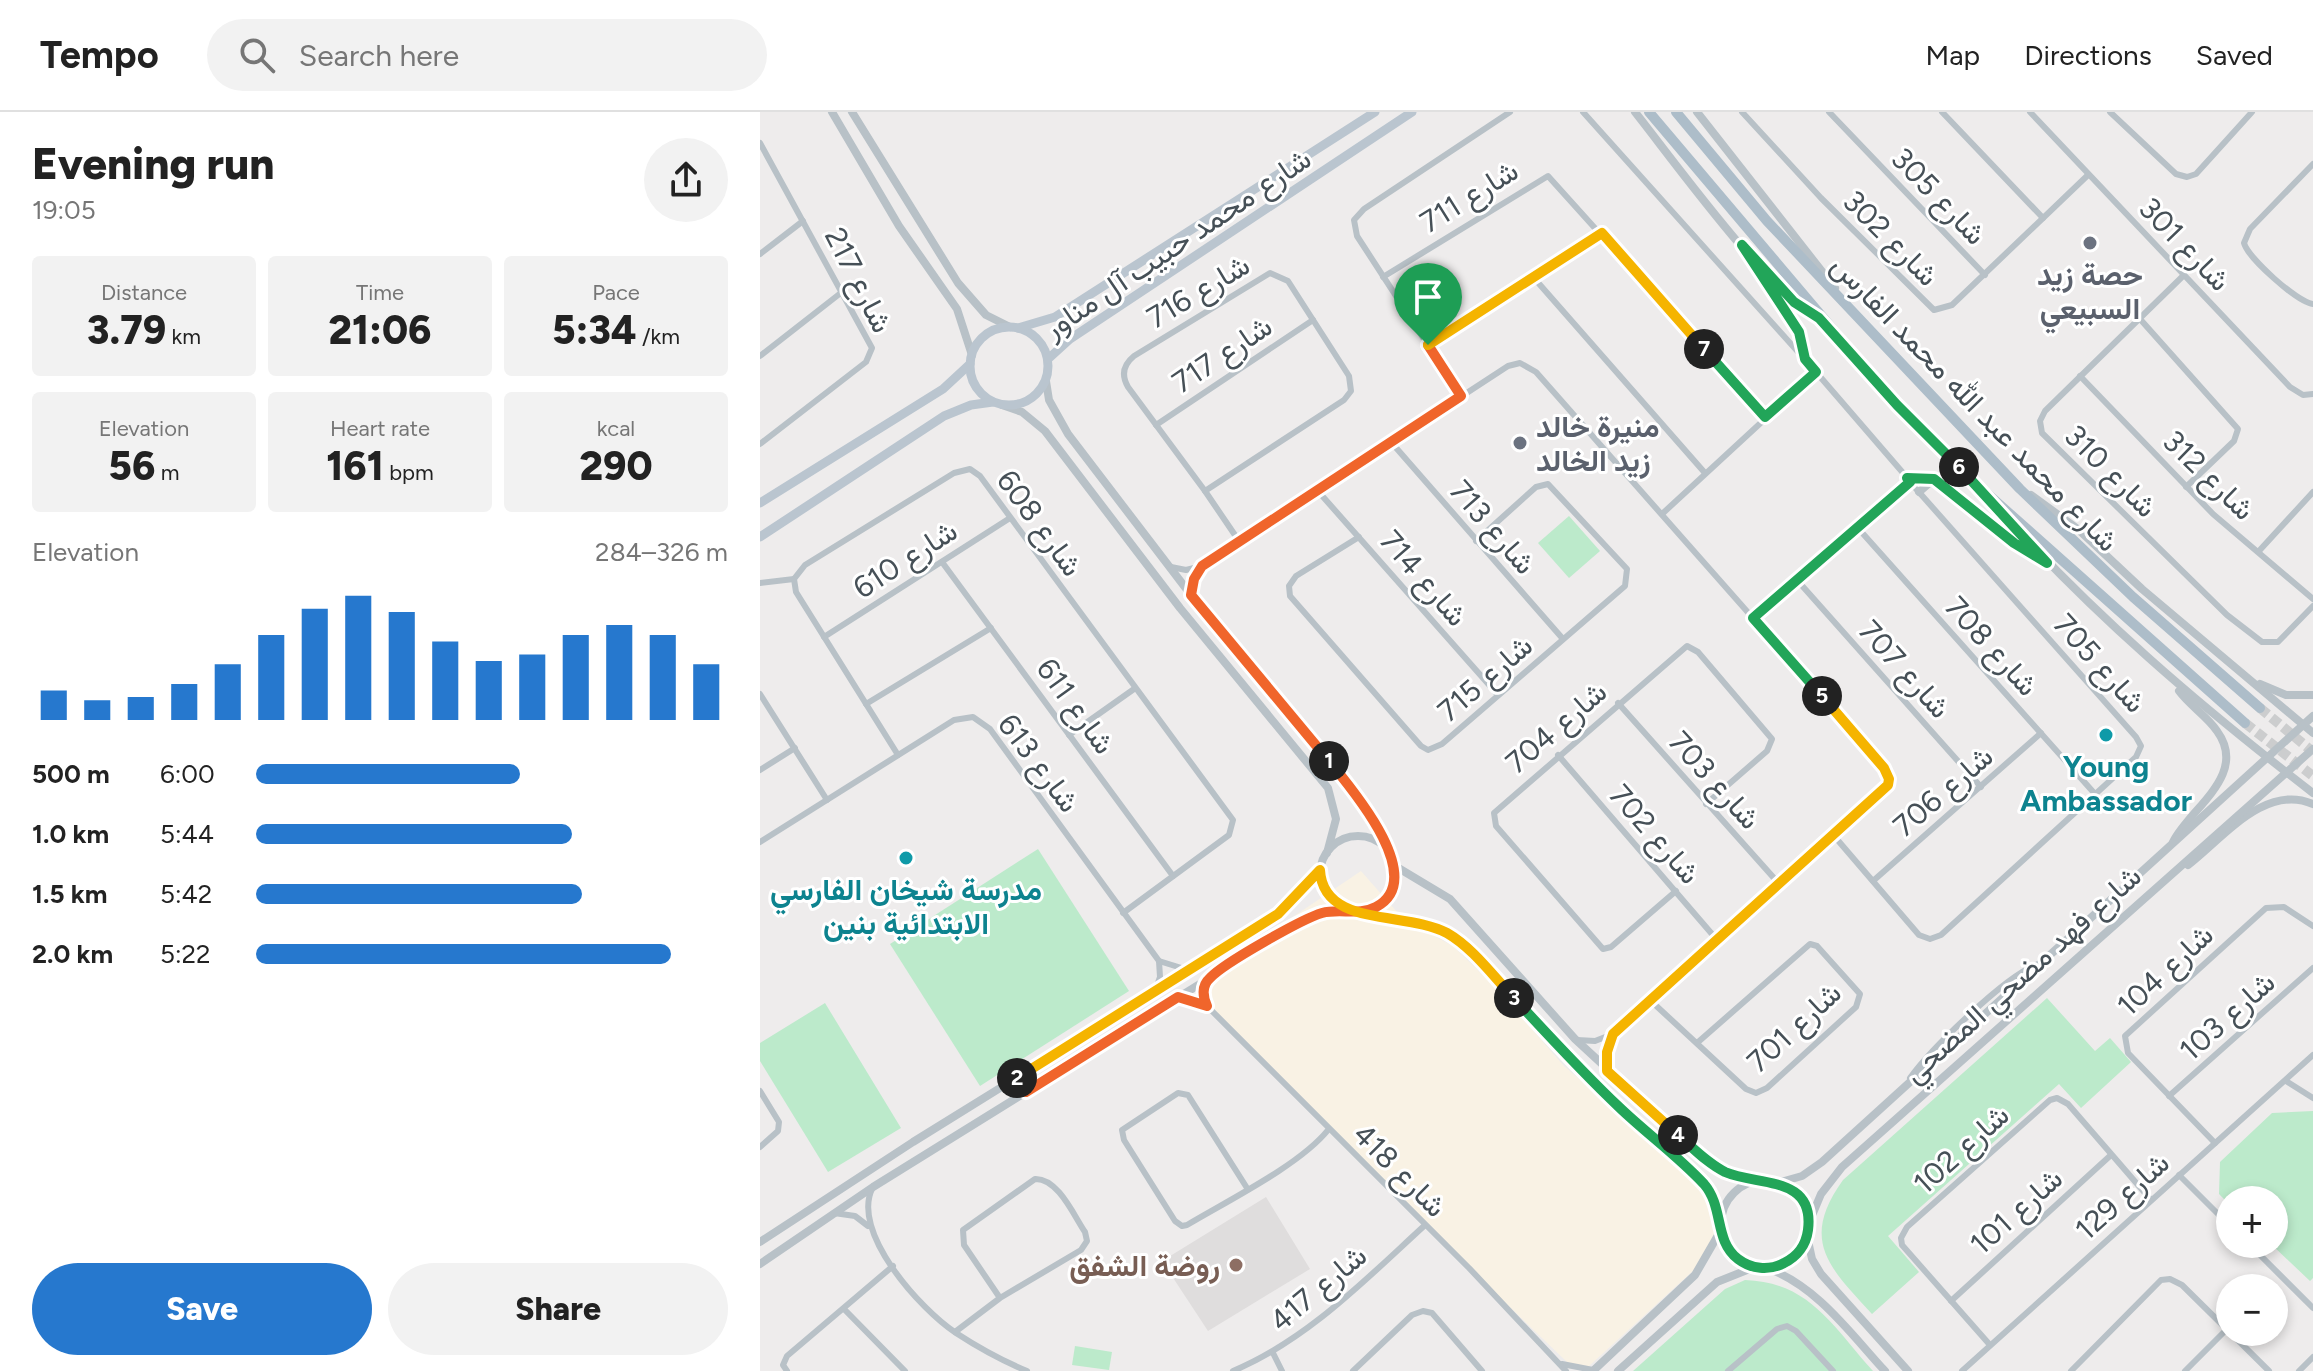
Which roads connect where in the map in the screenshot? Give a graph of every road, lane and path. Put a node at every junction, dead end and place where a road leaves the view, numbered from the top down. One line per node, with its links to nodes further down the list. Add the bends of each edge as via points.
1 (832, 112): 41 (street, via 891,213 957,309)
2 (852, 112): 36 (street, via 958,283 986,315)
3 (1375, 112): 36 (main road, شارع محمد حبيب آل مناور, via 1055,317)
4 (1412, 112): 39 (main road, شارع محمد حبيب آل مناور, via 1070,339)
5 (1510, 112): 28 (street, via 1357,214 1354,229)
6 (1583, 112): 40 (street, شارع 705)
7 (1635, 112): 24 (street)
8 (1649, 112): 33 (main road, شارع محمد عبد الله محمد الفارس)
9 (1676, 112): 31 (main road, شارع محمد عبد الله محمد الفارس)
10 (1697, 112): 31 (street)
11 (1829, 112): 26 (street, شارع 305)
12 (1942, 112): 21 (street)
13 (2110, 112): 17 (street)
14 (2252, 112): 17 (street, via 2196,174 2187,177 2176,174)
15 (1745, 113): 26 (street, شارع 302, via 1929,307 1947,309)
16 (2034, 113): 20 (street, شارع 301)
17 (2120, 115)
18 (760, 143): 22 (street, شارع 217)
19 (2313, 164): 32 (street, via 2250,229 2244,243 2251,257 2302,301)
20 (2088, 175): 21 (street, شارع 302); 27 (street, شارع 301)
21 (2043, 218): 26 (street, شارع 302)
22 (803, 221): 25 (street); 30 (street, شارع 217)
23 (1602, 233): 28 (street, شارع 711, via 1553,178 1542,176); 29 (street); 48 (street, شارع 711)
24 (1742, 245): 33 (street, via 1794,302); 40 (street, via 1799,332)
25 (760, 254)
26 (1985, 275)
27 (2184, 275): 34 (street, شارع 310); 45 (street, شارع 301, via 2294,391)
28 (1383, 277): 37 (street)
29 (1534, 278): 37 (street); 52 (street)
30 (842, 292): 38 (street); 51 (street, شارع 217, via 871,341 870,356)
31 (1843, 303): 57 (main road, شارع محمد عبد الله محمد الفارس)
32 (2313, 304)
33 (1819, 318): 55 (main road, شارع محمد عبد الله محمد الفارس)
34 (2140, 319): 43 (street, شارع 310); 56 (street, via 2238,429 2234,441)
35 (1313, 320): 49 (street, شارع 717); 49 (street, شارع 716, via 1285,278 1270,273 1134,356 1125,366 1124,380); 59 (street, شارع 716, via 1351,379 1350,395)
36 (1014, 327): 39 (main road, via 1037,338); 41 (main road, via 989,333)
37 (1428, 345): 46 (street)
38 (760, 356)
39 (1048, 359): 44 (main road)
40 (1805, 359): 42 (street, شارع 705)
41 (971, 360): 47 (main road, via 975,385); 62 (main road, via 943,389)
42 (1816, 372): 48 (street); 54 (street, شارع 705)
43 (2080, 376): 56 (street, شارع 312); 80 (street, شارع 310, via 2041,416 2042,433 2184,576 2266,644 2281,639)
44 (1046, 381): 47 (main road, via 1026,402); 74 (street, via 1062,425)
45 (2313, 394)
46 (1461, 396): 50 (street); 63 (street, via 1508,366 1529,366)
47 (998, 403): 66 (main road, via 971,405 944,416); 117 (street, via 1022,412 1045,431 1180,608 1328,788 1336,819)
48 (1765, 417): 52 (street)
49 (1156, 425): 59 (street, شارع 716)
50 (1391, 442): 58 (street); 69 (street, شارع 713)
51 (760, 444)
52 (1705, 473): 63 (street)
53 (1934, 479): 54 (street); 60 (street); 72 (street)
54 (1908, 480): 60 (street, شارع 705); 65 (street)
55 (1973, 481): 72 (street); 95 (main road, شارع محمد عبد الله محمد الفارس)
56 (2186, 487): 70 (street, شارع 312)
57 (2020, 489): 85 (street, via 2079,530); 93 (main road, شارع محمد عبد الله محمد الفارس)
58 (1317, 490): 67 (street, شارع 714); 68 (street)
59 (1205, 491): 68 (street, شارع 716)
60 (1919, 492): 109 (street, شارع 705, via 2139,741 2136,757)
61 (2313, 492): 70 (street)
62 (760, 503)
63 (1662, 514): 81 (street)
64 (1010, 518): 71 (street, شارع 610); 75 (street, شارع 608, via 977,473 961,469 805,565); 87 (street, شارع 608)
65 (1857, 527): 76 (street); 97 (street, شارع 708)
66 (760, 537)
67 (1359, 537): 89 (street, شارع 714); 89 (street, شارع 715, via 1296,576 1290,596 1421,746 1428,750 1442,744)
68 (1239, 541): 73 (street)
69 (1476, 541): 84 (street, شارع 713); 84 (street, شارع 715, via 1543,483 1627,569 1625,586)
70 (2259, 551): 79 (street, شارع 312)
71 (942, 562): 82 (street, شارع 611); 83 (street, شارع 610)
72 (2047, 563): 86 (street)
73 (1202, 566): 74 (street); 78 (street)
74 (1171, 567): 78 (street)
75 (794, 579): 77 (street); 83 (street, via 796,592)
76 (1797, 580): 81 (street); 107 (street, شارع 707)
77 (760, 583)
78 (1191, 595): 116 (street, via 1355,794)
79 (2313, 599)
80 (2313, 606)
81 (1753, 618): 113 (street, via 1888,773 1883,792)
82 (991, 628): 92 (street); 99 (street, شارع 611)
83 (824, 637): 92 (street)
84 (1563, 639): 89 (street, شارع 715)
85 (2249, 679): 90 (street, via 2286,695); 96 (street)
86 (2174, 683): 104 (street); 115 (street, via 2218,731 2225,759 2217,787)
87 (1134, 689): 99 (street); 120 (street, شارع 608, via 1233,823 1227,837)
88 (760, 694): 100 (street)
89 (1498, 695)
90 (2313, 695)
91 (1618, 703): 103 (street, شارع 704); 111 (street, شارع 703); 111 (street, شارع 704, via 1687,646 1771,734 1767,751)
92 (866, 704): 102 (street)
93 (2260, 708)
94 (2313, 716): 96 (street, شارع فهد مضحي المضحي)
95 (2245, 723)
96 (2303, 725): 98 (street); 104 (street, شارع فهد مضحي المضحي)
97 (2041, 733): 107 (street, شارع 706); 109 (street, شارع 708)
98 (2313, 733)
99 (1069, 735): 120 (street, شارع 611)
100 (795, 748): 105 (street); 110 (street)
101 (2313, 749): 106 (street, شارع فهد مضحي المضحي)
102 (898, 755): 110 (street, شارع 613); 127 (street, شارع 613, via 959,718 982,722)
103 (1558, 755): 124 (street, شارع 702); 124 (street, شارع 704, via 1499,806 1494,819 1599,946 1607,949)
104 (2268, 757): 106 (street); 115 (street, شارع فهد مضحي المضحي)
105 (760, 770)
106 (2287, 773): 108 (street); 122 (street, شارع فهد مضحي المضحي)
107 (1981, 787): 121 (street, شارع 706)
108 (2313, 793)
109 (2095, 794): 121 (street, شارع 705, via 1941,935 1919,935)
110 (827, 800): 114 (street, شارع 613)
111 (1706, 804): 123 (street, شارع 703)
112 (2313, 804): 122 (street, via 2285,798 2264,805)
113 (1835, 837): 121 (street, شارع 705); 123 (street)
114 (760, 842)
115 (2171, 846): 153 (street, شارع فهد مضحي المضحي)
116 (1385, 847): 117 (street, via 1354,836); 118 (street)
117 (1327, 853): 119 (street)
118 (1395, 866): 126 (street, via 1396,878 1386,899 1377,907); 139 (street, via 1450,899)
119 (1320, 870): 125 (street, via 1325,893); 132 (street, via 1278,914)
120 (1173, 876): 127 (street, شارع 608)
121 (1873, 881)
122 (2157, 885): 157 (street, شارع فهد مضحي المضحي)
123 (1781, 886): 129 (street)
124 (1676, 891): 129 (street, شارع 702)
125 (1343, 908): 126 (street); 133 (street, via 1300,922)
126 (1354, 912): 156 (street, via 1428,925 1463,944 1582,1072)
127 (1123, 913): 130 (street, شارع 613)
128 (2313, 926): 148 (street, شارع 104, via 2281,906 2266,908 2128,1032 2128,1053)
129 (1718, 941): 136 (street)
130 (1159, 961): 132 (street); 134 (street)
131 (2313, 968): 148 (street, شارع 103)
132 (1188, 970): 134 (street)
133 (1210, 977): 135 (street); 137 (street, via 1204,995)
134 (1155, 991): 143 (street)
135 (1178, 997): 137 (street, شارع 418); 147 (street)
136 (1651, 1001): 138 (street); 140 (street, شارع 701)
137 (1207, 1006): 151 (street, شارع 418)
138 (1613, 1034): 139 (street, via 1595,1041); 142 (street)
139 (1575, 1039): 142 (street)
140 (1697, 1043): 140 (street, شارع 701, via 1746,1089 1760,1092 1859,1005 1860,994 1810,944)
141 (2313, 1055): 144 (street, شارع 129)
142 (1607, 1071): 152 (street)
143 (1017, 1077): 145 (street); 147 (street)
144 (2286, 1081): 149 (street); 154 (street, شارع 129)
145 (1003, 1086): 150 (street); 173 (street)
146 (760, 1091): 155 (street, via 779,1122 778,1131)
147 (1026, 1092): 150 (street)
148 (2169, 1096): 154 (street, شارع 104)
149 (2313, 1098)
150 (1012, 1100): 162 (street)
151 (1328, 1130): 163 (street, via 1313,1146); 169 (street, شارع 418)
152 (1681, 1138): 156 (street, via 1677,1147); 160 (street, via 1717,1167)
153 (1848, 1138): 157 (street); 161 (street, شارع فهد مضحي المضحي, via 1809,1172)
154 (2215, 1143): 159 (street, شارع 129)
155 (760, 1147)
156 (1666, 1150): 167 (street, via 1707,1189)
157 (1858, 1153): 168 (street, شارع فهد مضحي المضحي, via 1827,1184)
158 (2111, 1155): 164 (street, شارع 102); 180 (street, شارع 101); 180 (street, شارع 102, via 2068,1104 2050,1100 1907,1227 1902,1245)
159 (2179, 1175): 164 (street, شارع 129); 165 (street)
160 (1761, 1181): 161 (street); 167 (street, via 1735,1193)
161 (1778, 1183): 168 (street, via 1803,1204)
162 (873, 1187): 166 (street); 170 (street, via 866,1208)
163 (1247, 1188): 163 (street, via 1182,1226 1122,1130 1178,1093 1188,1095)
164 (2151, 1200): 188 (street, شارع 129)
165 (2216, 1212)
166 (832, 1214): 170 (street, via 855,1216); 175 (street)
167 (1721, 1218): 171 (street)
168 (1808, 1225): 172 (street)
169 (1424, 1226): 190 (street, شارع 417); 194 (street, شارع 418)
170 (870, 1228): 176 (street)
171 (1721, 1229): 177 (street, via 1729,1249); 203 (street, via 1695,1275)
172 (1807, 1236): 178 (street, via 1787,1262); 181 (street, via 1816,1267)
173 (760, 1242)
174 (2263, 1258): 182 (street)
175 (760, 1264)
176 (893, 1266): 183 (street); 186 (street)
177 (1755, 1267): 178 (street); 204 (street, via 1717,1282)
178 (1766, 1268): 184 (street, via 1799,1283)
179 (1000, 1298): 179 (street, via 1081,1250 1087,1241 1052,1183 1043,1178 963,1230 964,1245); 186 (street)
180 (1951, 1301): 188 (street, شارع 102)
181 (1850, 1307): 184 (street); 209 (street)
182 (2313, 1308)
183 (845, 1310): 195 (street, via 787,1356); 196 (street)
184 (1837, 1319): 208 (street)
185 (2216, 1320): 211 (street, via 2182,1285 2161,1280)
186 (955, 1332): 197 (street)
187 (2216, 1340): 212 (street)
188 (1990, 1345): 210 (street, شارع 129)
189 (2243, 1346): 213 (street)
190 (1273, 1353): 198 (street, شارع 417); 199 (street)
191 (2313, 1357): 214 (street)
192 (1364, 1363): 200 (street); 201 (street); 202 (street, via 1412,1315 1423,1311 1432,1313)
193 (1737, 1363): 205 (street); 206 (street); 207 (street, via 1787,1326)
194 (1564, 1367): 203 (street, شارع 418)
195 (787, 1371)
196 (905, 1371)
197 (1027, 1371)
198 (1233, 1371)
199 (1282, 1371)
200 (1353, 1371)
201 (1371, 1371)
202 (1482, 1371)
203 (1593, 1371)
204 (1618, 1371)
205 (1728, 1371)
206 (1744, 1371)
207 (1833, 1371)
208 (1885, 1371)
209 (1908, 1371)
210 (1962, 1371)
211 (2071, 1371)
212 (2185, 1371)
213 (2269, 1371)
214 (2299, 1371)

